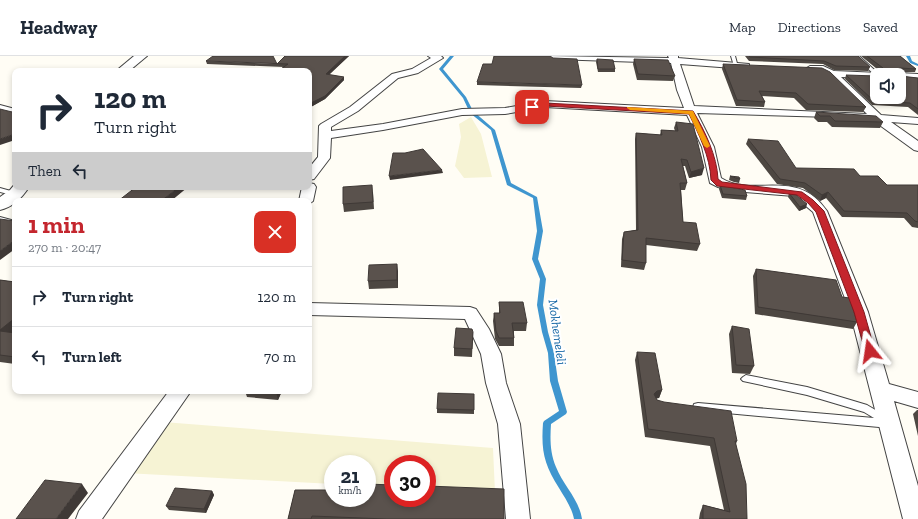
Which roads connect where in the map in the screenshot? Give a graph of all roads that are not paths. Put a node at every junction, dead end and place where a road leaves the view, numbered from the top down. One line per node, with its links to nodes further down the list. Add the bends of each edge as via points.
1 (141, 56): 8 (street)
2 (433, 56): 20 (street, via 438,58 415,71 395,76 354,109)
3 (553, 56): 5 (street)
4 (856, 56): 10 (lane)
5 (674, 59): 6 (street); 16 (street)
6 (735, 61): 7 (street)
7 (760, 67)
8 (126, 68)
9 (799, 68): 11 (street, via 823,70)
10 (870, 69)
11 (832, 74): 12 (street); 18 (street)
12 (870, 75)
13 (906, 76): 14 (street)
14 (918, 77)
15 (0, 108): 17 (street)
16 (690, 110): 18 (street, via 831,114); 20 (street, via 545,104 505,111 462,112 382,127); 29 (street, via 707,145 715,180 719,184 799,193 820,211 859,312)
17 (12, 112)
18 (879, 119): 19 (street); 21 (street)
19 (918, 121)
20 (322, 129): 22 (street, via 324,158)
21 (918, 147)
22 (312, 172)
23 (12, 190): 24 (street)
24 (0, 205)
25 (0, 219): 26 (lane)
26 (12, 222)
27 (312, 309): 35 (street, via 470,313 492,354 496,383 509,424)
28 (746, 380): 33 (lane, via 807,390 867,409)
29 (881, 390): 31 (street); 33 (street)
30 (179, 394): 34 (street)
31 (918, 400)
32 (689, 406): 33 (lane)
33 (890, 424): 36 (street)
34 (88, 519)
35 (518, 519)
36 (915, 519)

